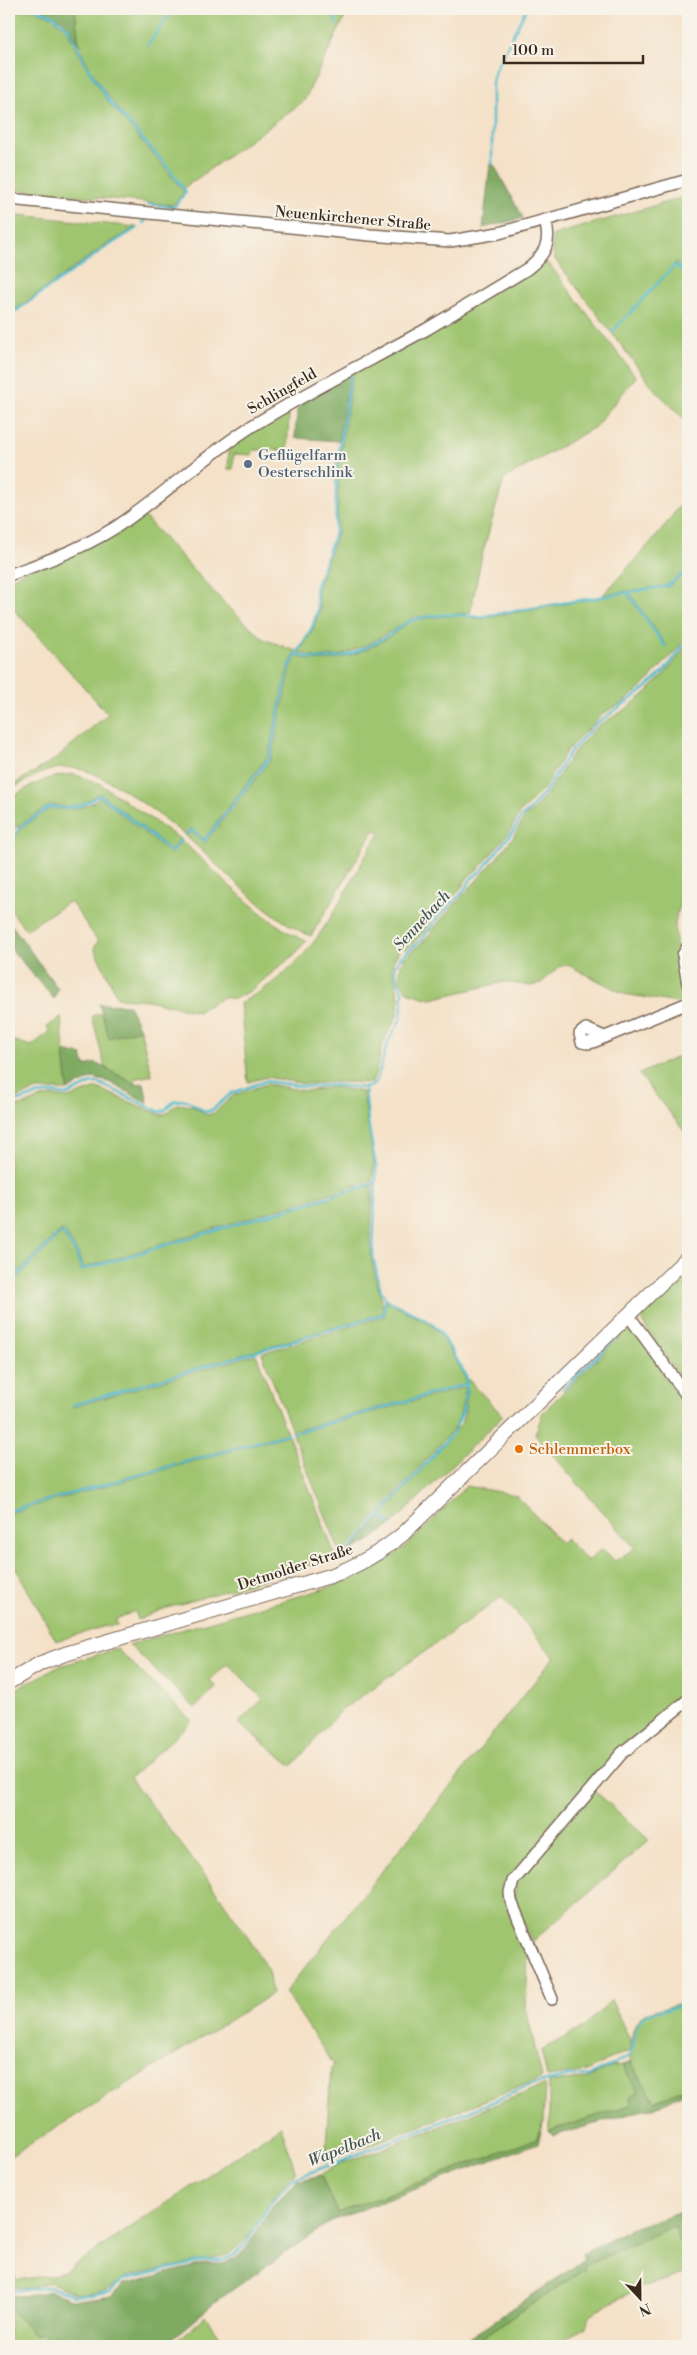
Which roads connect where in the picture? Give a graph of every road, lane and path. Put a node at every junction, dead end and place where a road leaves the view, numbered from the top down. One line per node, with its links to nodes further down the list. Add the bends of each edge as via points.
1 (688, 180): 3 (street, Neuenkirchener Straße)
2 (9, 198): 3 (street, Neuenkirchener Straße, via 425,240 477,238)
3 (545, 221): 4 (street, Schlingfeld, via 548,243 538,260 527,268 426,329 252,426 127,520 92,542)
4 (9, 575)
5 (688, 947): 6 (street, via 683,956)
6 (688, 984)
7 (688, 1003): 8 (street)
8 (604, 1037)
9 (688, 1257): 10 (main road, Detmolder Straße)
10 (628, 1316): 11 (street); 12 (main road, Detmolder Straße, via 403,1534 379,1553 330,1576 65,1654)
11 (688, 1397)
12 (9, 1682)
13 (688, 1700): 14 (street, via 622,1753 513,1881 511,1901)
14 (552, 1999)

